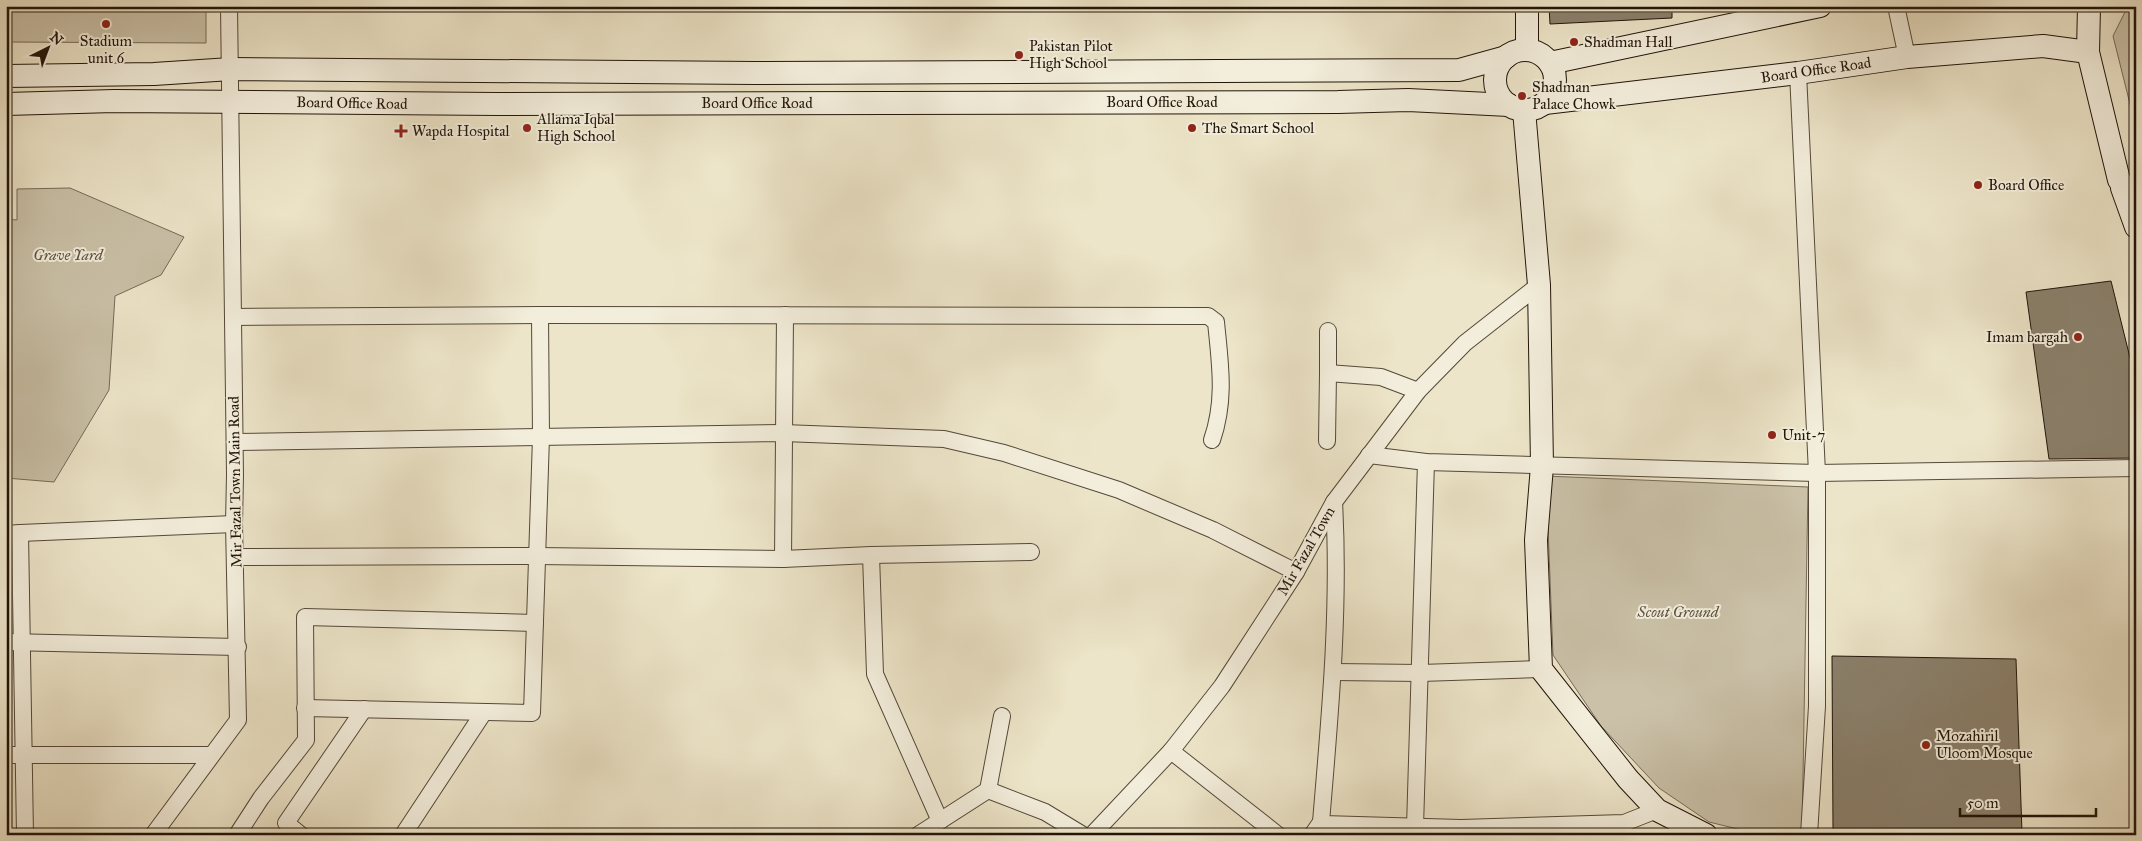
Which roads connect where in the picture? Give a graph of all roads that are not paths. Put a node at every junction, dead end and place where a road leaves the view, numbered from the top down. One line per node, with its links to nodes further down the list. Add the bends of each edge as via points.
1 (229, 6): 11 (street, Mir Fazal Town Main Road)
2 (1527, 6): 6 (street)
3 (1820, 6): 10 (street)
4 (1896, 6): 9 (street)
5 (2089, 6): 7 (street)
6 (1527, 50): 8 (street); 10 (street)
7 (2088, 52): 9 (street, Board Office Road, via 2043,46); 18 (street)
8 (1506, 57): 11 (street, Board Office Road, via 1459,70 746,73); 17 (street, via 1499,64 1495,82 1501,99)
9 (1907, 57): 12 (street, Board Office Road)
10 (1550, 64): 15 (street, via 1555,83)
11 (231, 70): 13 (street, Board Office Road); 14 (street, Mir Fazal Town Main Road)
12 (1798, 73): 15 (street, Board Office Road); 37 (street)
13 (6, 76)
14 (232, 101): 16 (street, Board Office Road); 17 (street, Board Office Road, via 507,104 1408,100); 24 (street, Mir Fazal Town Main Road)
15 (1545, 103): 17 (street)
16 (6, 104)
17 (1516, 108): 21 (street)
18 (2120, 180): 19 (street); 20 (street)
19 (2136, 202)
20 (2136, 227)
21 (1539, 285): 27 (street, Mir Fazal Town, via 1465,342); 35 (street)
22 (540, 314): 23 (street); 24 (street); 29 (street)
23 (785, 315): 28 (street); 30 (street, via 1212,317 1216,322 1222,402)
24 (233, 317): 32 (street, Mir Fazal Town Main Road)
25 (1328, 332): 26 (street)
26 (1328, 374): 27 (street, via 1381,377); 31 (street)
27 (1418, 391): 33 (street, Mir Fazal Town)
28 (784, 433): 29 (street); 45 (street); 46 (street, via 944,439 1004,453 1119,490 1212,530)
29 (541, 437): 32 (street); 43 (street)
30 (1212, 440)
31 (1327, 441)
32 (235, 442): 39 (street, Mir Fazal Town Main Road)
33 (1369, 455): 34 (street); 38 (street, Mir Fazal Town)
34 (1426, 462): 35 (street); 52 (street)
35 (1542, 466): 37 (street); 50 (street, via 1536,540)
36 (2136, 468): 37 (street)
37 (1817, 473): 77 (street, via 1818,706)
38 (1334, 502): 46 (street, Mir Fazal Town); 51 (street, via 1337,562)
39 (234, 524): 40 (street); 44 (street, Mir Fazal Town Main Road)
40 (13, 533): 48 (street)
41 (1031, 552): 42 (street)
42 (871, 554): 45 (street); 63 (street, via 875,674)
43 (537, 556): 44 (street); 45 (street); 47 (street)
44 (236, 557): 49 (street, Mir Fazal Town Main Road)
45 (783, 559)
46 (1296, 572): 57 (street, Mir Fazal Town, via 1222,686)
47 (534, 623): 53 (street, via 306,617); 55 (street, via 532,713)
48 (14, 642): 49 (street); 59 (street)
49 (238, 647): 60 (street, Mir Fazal Town Main Road, via 238,720)
50 (1540, 669): 52 (street); 62 (street, via 1628,779)
51 (1334, 672): 52 (street); 65 (street)
52 (1421, 673): 64 (street)
53 (305, 708): 54 (street); 69 (street, via 306,740)
54 (364, 709): 55 (street); 70 (street, via 286,822)
55 (484, 712): 71 (street)
56 (1002, 716): 61 (street)
57 (1170, 751): 74 (street, Mir Fazal Town); 75 (street)
58 (6, 755): 59 (street)
59 (24, 755): 60 (street); 67 (street)
60 (211, 755): 68 (street, Mir Fazal Town Main Road)
61 (988, 790): 63 (street); 73 (street, via 1045,812)
62 (1657, 810): 66 (street, via 1624,823); 76 (street)
63 (940, 821): 72 (street)
64 (1415, 827): 65 (street, via 1325,825); 66 (street)
65 (1316, 828)
66 (1458, 831)
67 (25, 835)
68 (153, 835)
69 (237, 835)
70 (301, 835)
71 (403, 835)
72 (918, 835)
73 (1083, 835)
74 (1092, 835)
75 (1278, 835)
76 (1706, 835)
77 (1808, 835)

